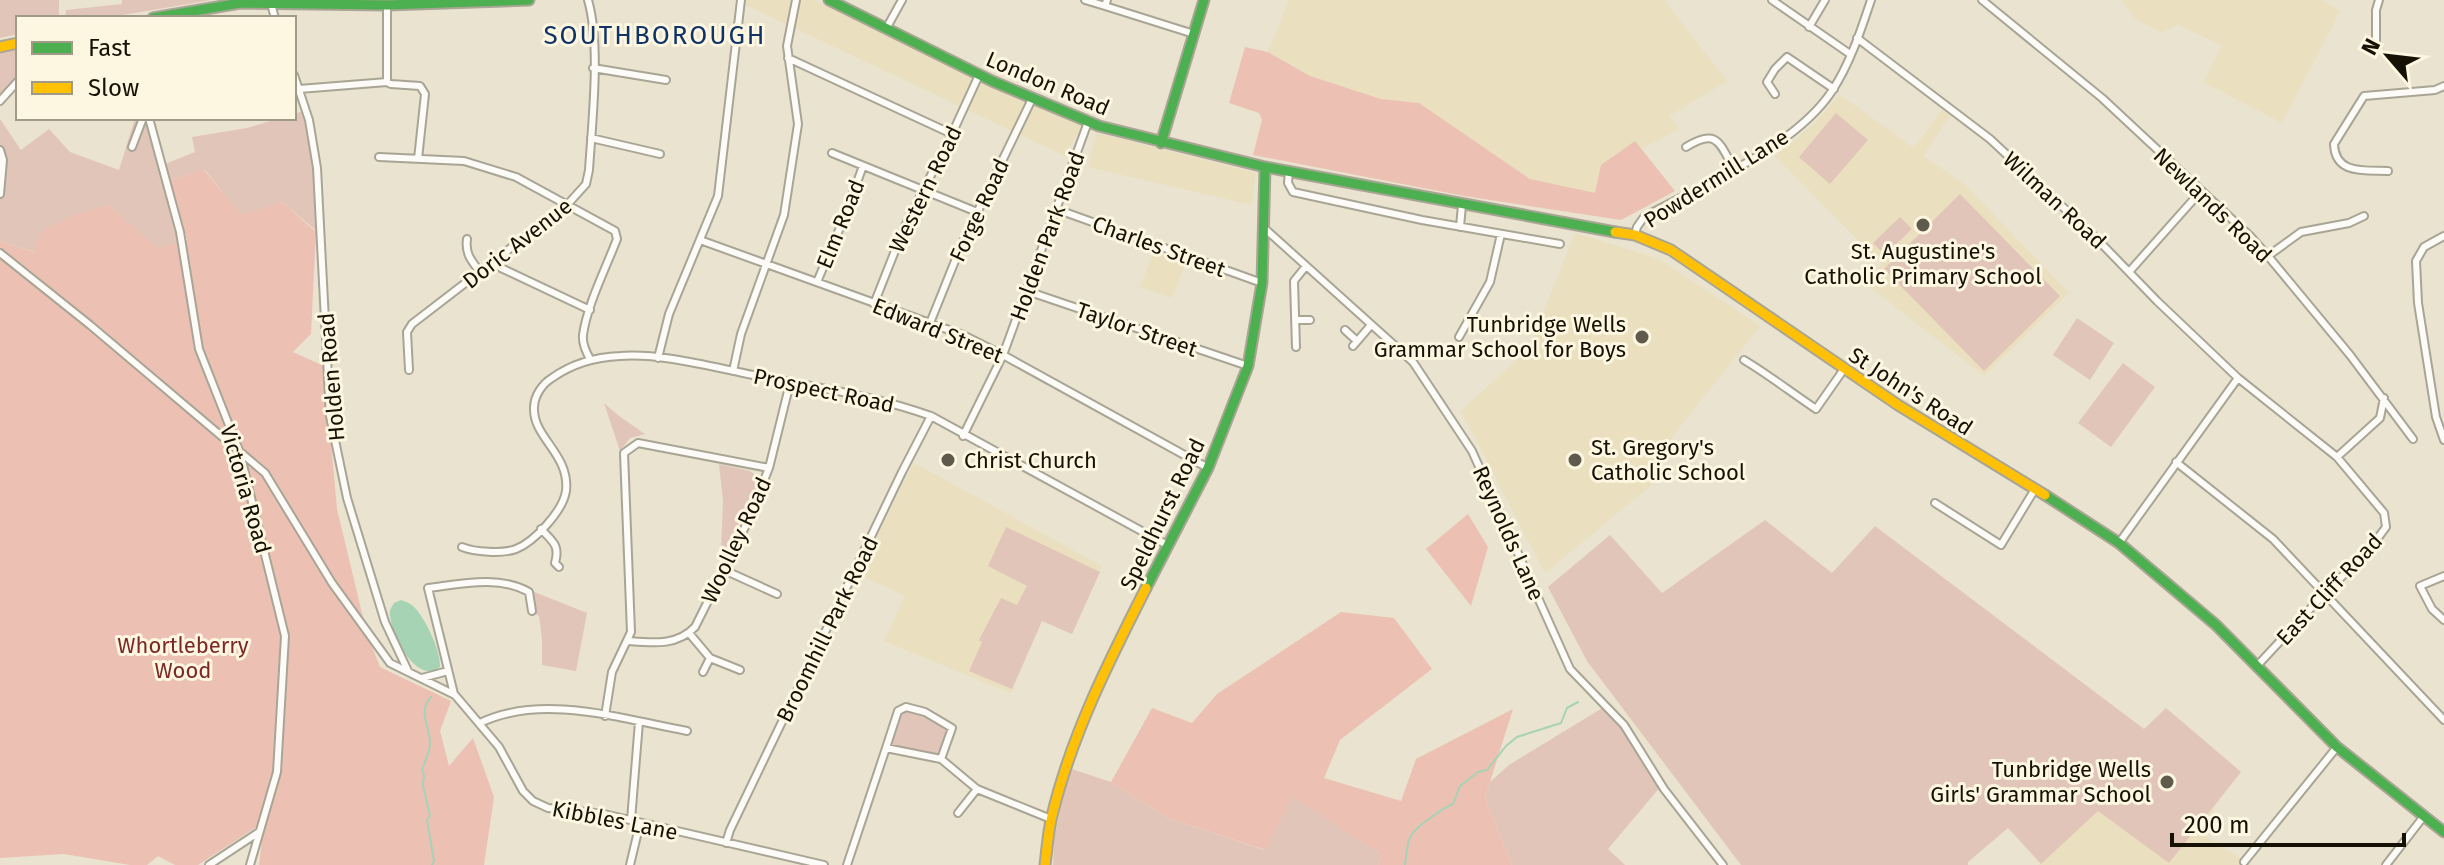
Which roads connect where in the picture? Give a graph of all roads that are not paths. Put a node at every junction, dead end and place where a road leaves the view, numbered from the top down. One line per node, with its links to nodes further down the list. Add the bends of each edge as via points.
1 (529, 0): 14 (main road)
2 (588, 0): 29 (street, Doric Avenue)
3 (741, 0): 73 (street, via 718,196)
4 (796, 0): 28 (street)
5 (829, 0): 23 (main road, London Road)
6 (902, 0): 23 (street)
7 (1085, 0): 17 (street)
8 (1204, 0): 24 (main road)
9 (1772, 0): 22 (street)
10 (1825, 0): 22 (street)
11 (1871, 0): 25 (street, Powdermill Lane)
12 (1982, 0): 60 (street, Newlands Road, via 2102,98)
13 (2379, 0): 26 (street)
14 (445, 1): 16 (main road)
15 (240, 2): 18 (main road); 19 (main road)
16 (383, 3): 18 (main road); 33 (street)
17 (1106, 3): 24 (street)
18 (271, 4): 21 (street)
19 (197, 14): 20 (main road)
20 (175, 16)
21 (274, 16)
22 (1809, 27): 27 (street)
23 (886, 29): 30 (main road, London Road)
24 (1194, 34): 46 (main road)
25 (1857, 38): 27 (street, Powdermill Lane); 81 (street, Wilman Road, via 1990,139)
26 (2376, 44)
27 (1850, 54): 37 (street, Powdermill Lane)
28 (788, 58): 44 (street); 78 (street, via 798,124 784,215)
29 (593, 68): 31 (street); 45 (street, Doric Avenue)
30 (979, 74): 39 (main road, London Road); 44 (street, Western Road)
31 (666, 80)
32 (296, 81): 36 (street, Holden Road)
33 (387, 82): 36 (street); 53 (street, via 424,91)
34 (16, 83): 40 (street)
35 (2444, 86): 58 (street, via 2364,96 2334,152 2348,169)
36 (299, 89): 134 (street, Holden Road, via 317,168 330,416 347,498 385,622)
37 (1834, 89): 38 (street, via 1787,57 1767,82); 56 (street, Powdermill Lane, via 1780,142)
38 (1775, 94)
39 (1032, 99): 43 (main road, London Road); 65 (street, Forge Road)
40 (0, 101)
41 (142, 120): 47 (street)
42 (150, 120): 111 (street, Victoria Road, via 180,232 199,349)
43 (1088, 122): 46 (main road, London Road); 64 (street, Holden Park Road)
44 (952, 134): 59 (street, Western Road)
45 (591, 138): 51 (street); 62 (street, Doric Avenue, via 586,184)
46 (1161, 143): 55 (main road, London Road)
47 (132, 147)
48 (1686, 147): 56 (street, via 1709,136)
49 (0, 150): 61 (street)
50 (832, 153): 54 (street)
51 (660, 154)
52 (379, 157): 53 (street)
53 (418, 159): 62 (street, via 464,161 516,177)
54 (863, 166): 59 (street); 82 (street, Elm Road)
55 (1265, 167): 57 (main road, St John's Road); 67 (main road, Speldhurst Road)
56 (1734, 169): 70 (street, Powdermill Lane, via 1644,217)
57 (1289, 171): 63 (main road, St John's Road); 68 (street, via 1293,192)
58 (2388, 171)
59 (924, 190): 65 (street); 85 (street, Western Road)
60 (2201, 191): 76 (street, Newlands Road); 81 (street)
61 (0, 194)
62 (568, 204): 77 (street, Doric Avenue); 86 (street, via 617,234)
63 (1462, 205): 68 (street); 70 (main road, St John's Road)
64 (1056, 209): 83 (street, Charles Street); 84 (street, Holden Park Road)
65 (977, 212): 89 (street, Forge Road)
66 (2364, 216): 76 (street, via 2301,232)
67 (1263, 227): 79 (street, Reynolds Lane); 83 (main road, Speldhurst Road)
68 (1460, 227): 69 (street)
69 (1501, 234): 74 (street); 92 (street, via 1490,282)
70 (1635, 235): 99 (main road, St John's Road, via 1685,259)
71 (2444, 236): 110 (street, via 2424,247 2416,261 2418,303)
72 (467, 239): 80 (street, via 466,251)
73 (700, 240): 78 (street, Edward Street); 95 (street, via 669,314)
74 (1560, 244)
75 (0, 253): 111 (street, Kibbles Lane)
76 (2268, 256): 106 (street, Newlands Road)
77 (494, 262): 80 (street, Doric Avenue); 86 (street)
78 (766, 265): 82 (street, Edward Street); 101 (street)
79 (1306, 266): 87 (street, via 1294,281); 90 (street, Reynolds Lane)
80 (480, 272): 100 (street, Doric Avenue, via 412,324 407,332)
81 (2129, 272): 102 (street, Wilman Road)
82 (817, 282): 85 (street, Edward Street)
83 (1262, 283): 98 (main road, Speldhurst Road)
84 (1027, 291): 94 (street, Holden Park Road); 98 (street, Taylor Street)
85 (874, 304): 89 (street, Edward Street)
86 (590, 310): 96 (street, via 583,336)
87 (1295, 320): 88 (street); 93 (street)
88 (1310, 320)
89 (930, 323): 94 (street, Edward Street)
90 (1371, 325): 91 (street, via 1355,344); 163 (street, Reynolds Lane, via 1413,362 1472,451 1570,669 1624,725 1664,789)
91 (1345, 330)
92 (1459, 337)
93 (1296, 347)
94 (1003, 355): 108 (street, Holden Park Road); 115 (street, Edward Street)
95 (658, 358): 96 (street, Prospect Road); 101 (street, Prospect Road)
96 (590, 359): 105 (street, via 552,377)
97 (1744, 360): 99 (street, via 1816,409)
98 (1248, 366): 115 (main road, Speldhurst Road)
99 (1844, 369): 116 (main road, St John's Road)
100 (409, 370)
101 (733, 371): 104 (street, Prospect Road)
102 (2238, 378): 112 (street, East Cliff Road); 113 (street)
103 (531, 383): 105 (street)
104 (790, 383): 107 (street, Prospect Road, via 858,394); 114 (street, Woolley Road)
105 (540, 389): 118 (street, via 534,407 537,425 566,471 560,507)
106 (2384, 398): 109 (street, Newlands Road); 112 (street, via 2380,418)
107 (931, 416): 108 (street, Prospect Road); 155 (street, Broomhill Park Road)
108 (963, 436): 120 (street, Prospect Road)
109 (2413, 439)
110 (2444, 440)
111 (240, 453): 134 (street, Kibbles Lane, via 265,473 332,583 390,663); 153 (street, Victoria Road, via 285,636 277,772)
112 (2337, 457): 126 (street, East Cliff Road, via 2384,513 2386,527)
113 (2176, 462): 119 (street); 126 (street, via 2273,539)
114 (769, 468): 123 (street, Woolley Road); 130 (street, via 638,443 628,448)
115 (1208, 468): 120 (main road, Speldhurst Road)
116 (2035, 489): 117 (street, via 2001,545); 119 (main road, St John's Road)
117 (1935, 503)
118 (541, 529): 121 (street, via 517,549); 122 (street, via 555,544)
119 (2119, 543): 132 (main road, St John's Road)
120 (1169, 546): 150 (main road, Speldhurst Road, via 1111,656 1066,765)
121 (462, 547)
122 (559, 567)
123 (724, 570): 125 (street); 129 (street, Woolley Road)
124 (2444, 576): 128 (street, via 2420,586)
125 (777, 594)
126 (2324, 594): 132 (street, East Cliff Road); 140 (street)
127 (532, 611): 135 (street, via 529,592 505,582 428,588)
128 (2444, 620)
129 (689, 633): 130 (street, via 673,641); 131 (street)
130 (628, 641): 139 (street, via 612,672)
131 (710, 658): 133 (street); 136 (street)
132 (2256, 667): 144 (main road, St John's Road)
133 (740, 670)
134 (408, 671): 137 (street, Kibbles Lane)
135 (448, 671): 137 (street); 138 (street)
136 (703, 672)
137 (422, 678): 138 (street, Kibbles Lane)
138 (455, 695): 142 (street, Kibbles Lane)
139 (605, 716): 141 (street); 142 (street, via 536,708)
140 (2444, 720)
141 (639, 722): 143 (street); 151 (street)
142 (480, 723): 151 (street, Kibbles Lane, via 533,801 548,808)
143 (687, 731)
144 (2337, 747): 149 (main road, St John's Road); 156 (street)
145 (886, 748): 146 (street); 146 (street, via 898,711 906,707 952,728); 161 (street)
146 (941, 759): 147 (street)
147 (977, 789): 148 (street); 150 (street)
148 (958, 813)
149 (2424, 816): 154 (main road, St John's Road); 164 (street)
150 (1051, 819): 162 (main road, Speldhurst Road)
151 (631, 820): 152 (street, Kibbles Lane)
152 (640, 823): 155 (street, Kibbles Lane); 159 (street)
153 (259, 832): 157 (street); 158 (street, Victoria Road)
154 (2444, 832)
155 (726, 843): 160 (street, Kibbles Lane)
156 (2244, 862)
157 (209, 865)
158 (250, 865)
159 (630, 865)
160 (824, 865)
161 (847, 865)
162 (1045, 865)
163 (1723, 865)
164 (2386, 865)

